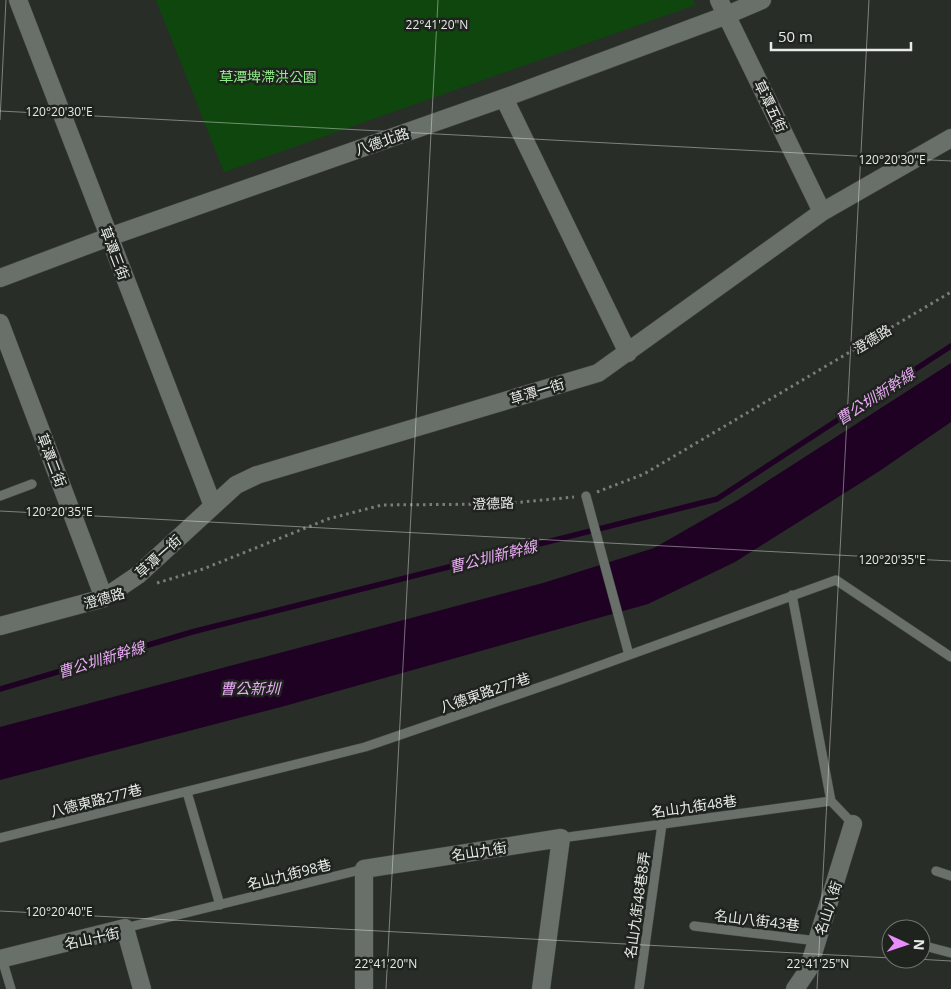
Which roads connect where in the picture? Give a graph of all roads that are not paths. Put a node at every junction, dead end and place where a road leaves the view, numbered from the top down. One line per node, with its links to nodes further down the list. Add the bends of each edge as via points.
1 (18, 0): 7 (street, 草潭三街)
2 (762, 0): 3 (street, 八德北路)
3 (723, 7): 4 (street, 八德北路); 6 (street, 草潭五街)
4 (504, 98): 7 (street, 八德北路); 10 (street)
5 (951, 138): 6 (street, 草潭一街)
6 (822, 212): 10 (street, 草潭一街)
7 (109, 237): 8 (street, 八德北路); 14 (street, 草潭三街)
8 (0, 278)
9 (0, 323): 16 (street, 草潭二街)
10 (628, 352): 14 (street, 草潭一街, via 598,373 258,475 236,485)
11 (32, 484): 12 (lane)
12 (0, 496)
13 (586, 496): 18 (lane)
14 (213, 506): 16 (street, 草潭一街, via 138,575)
15 (792, 595): 18 (lane, 八德東路277巷); 19 (lane, 八德東路277巷, via 836,580); 21 (lane)
16 (104, 598): 17 (street, 澄德路)
17 (0, 626)
18 (629, 655): 20 (lane, 八德東路277巷, via 365,747)
19 (951, 657)
20 (187, 792): 24 (lane, 八德東路277巷); 29 (lane)
21 (831, 801): 22 (lane, 名山九街48巷); 23 (lane)
22 (662, 824): 25 (lane, 名山九街48巷); 40 (lane, 名山九街48巷8弄)
23 (853, 824): 32 (street, 名山八街)
24 (0, 838)
25 (561, 838): 26 (street, 名山九街); 39 (street)
26 (364, 869): 29 (lane, 名山九街98巷); 38 (street)
27 (936, 871): 28 (lane)
28 (951, 876)
29 (220, 905): 31 (lane, 名山九街98巷)
30 (694, 926): 32 (lane, 名山八街43巷)
31 (125, 928): 35 (street, 名山十街); 37 (street, 名山十街)
32 (817, 941): 41 (street, 名山八街, via 808,970)
33 (931, 948): 34 (lane)
34 (951, 953)
35 (1, 959): 36 (lane)
36 (11, 989)
37 (142, 989)
38 (364, 989)
39 (541, 989)
40 (639, 989)
41 (795, 989)

